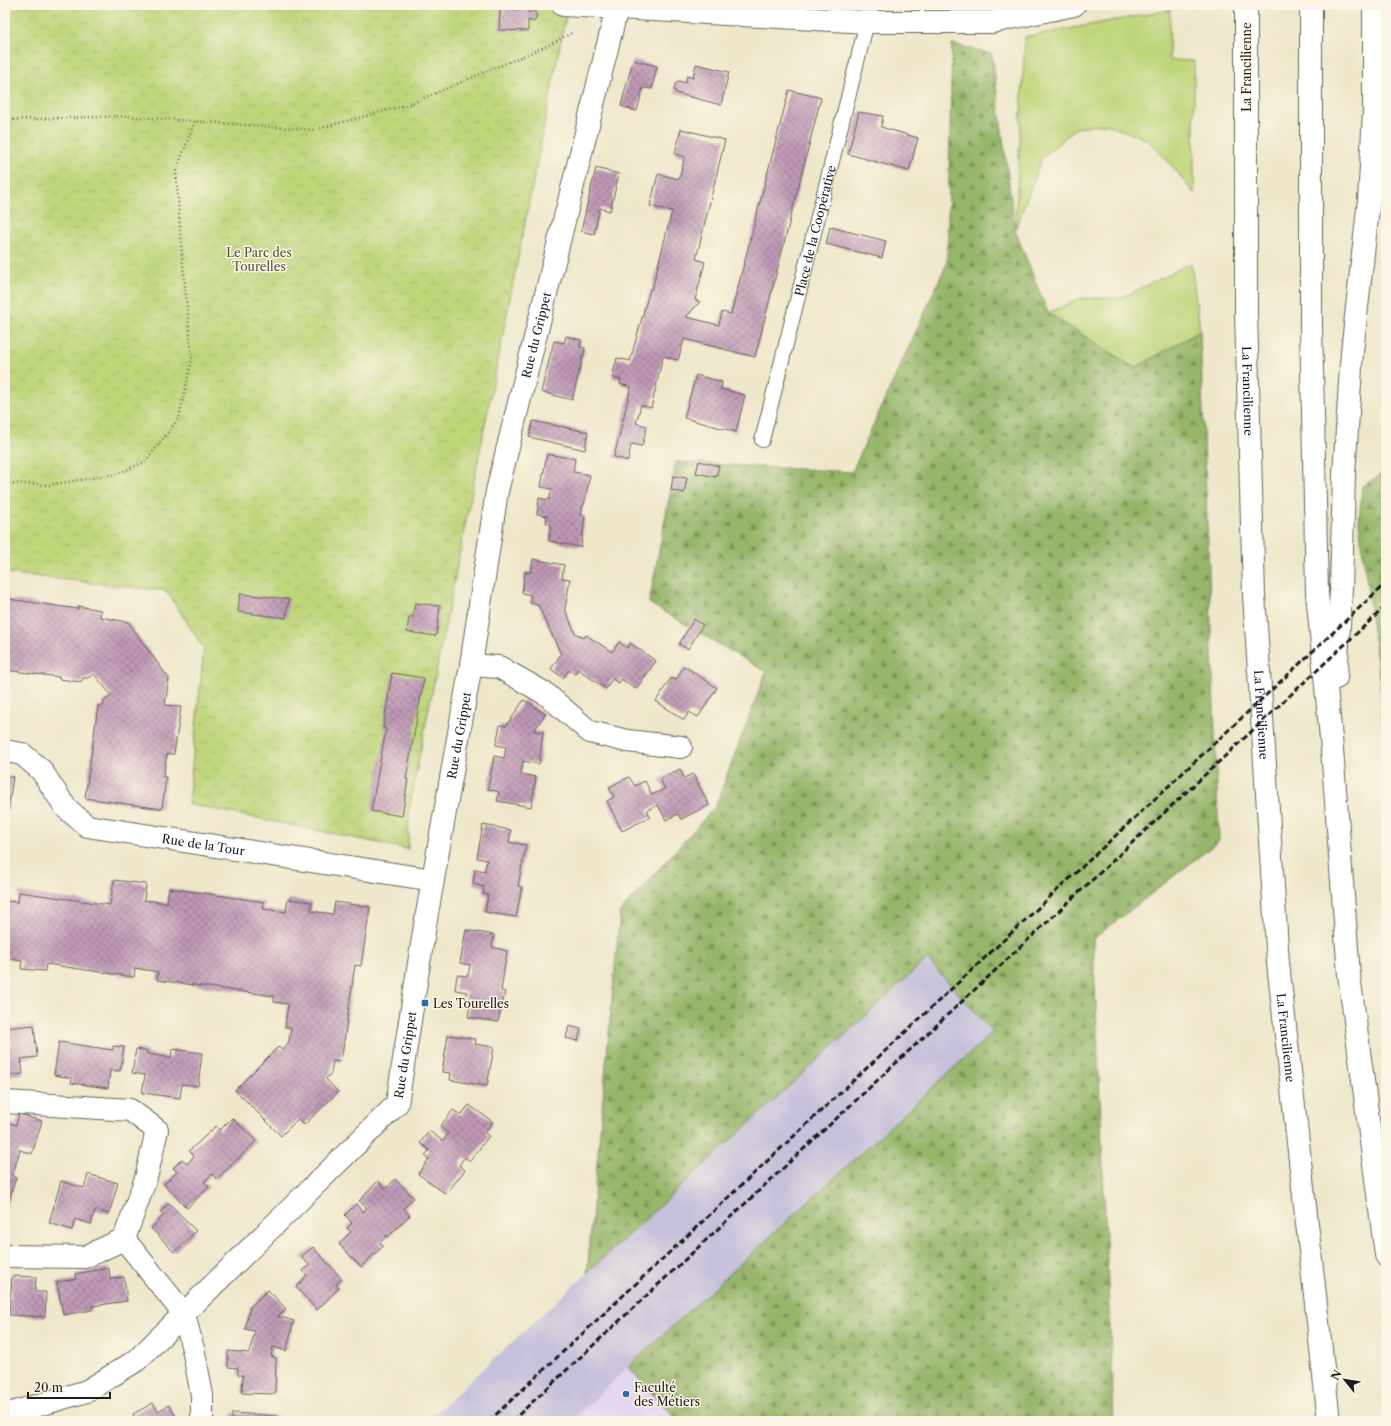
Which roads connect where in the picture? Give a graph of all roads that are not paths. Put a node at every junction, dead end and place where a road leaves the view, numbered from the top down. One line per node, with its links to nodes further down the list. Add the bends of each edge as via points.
1 (563, 5): 6 (main road)
2 (1074, 5): 7 (main road, via 992,22)
3 (1246, 5): 21 (main road, La Francilienne, via 1246,313 1254,595 1278,963)
4 (1311, 5): 11 (main road, via 1311,324 1317,593)
5 (1374, 5): 11 (main road, via 1373,128 1369,200 1352,352)
6 (617, 8): 7 (main road); 9 (main road, Rue du Grippet, via 496,491)
7 (867, 22): 8 (lane, Place de la Coopérative)
8 (762, 440)
9 (471, 665): 10 (main road, via 499,667 546,694 590,732 627,741); 13 (main road, Rue du Grippet)
10 (681, 747)
11 (1332, 750): 16 (main road, via 1349,975)
12 (5, 751): 13 (main road, Rue de la Tour, via 22,754 41,770 66,808 87,826)
13 (433, 880): 18 (main road, Rue du Grippet, via 397,1104)
14 (5, 1103): 15 (main road, via 130,1110 157,1130 146,1178)
15 (124, 1239): 17 (main road, via 85,1257); 18 (main road)
16 (1386, 1255)
17 (5, 1256)
18 (184, 1314): 19 (main road, Rue du Grippet, via 137,1360 87,1391); 20 (main road, via 202,1395)
19 (5, 1415)
20 (202, 1421)
21 (1329, 1421)

